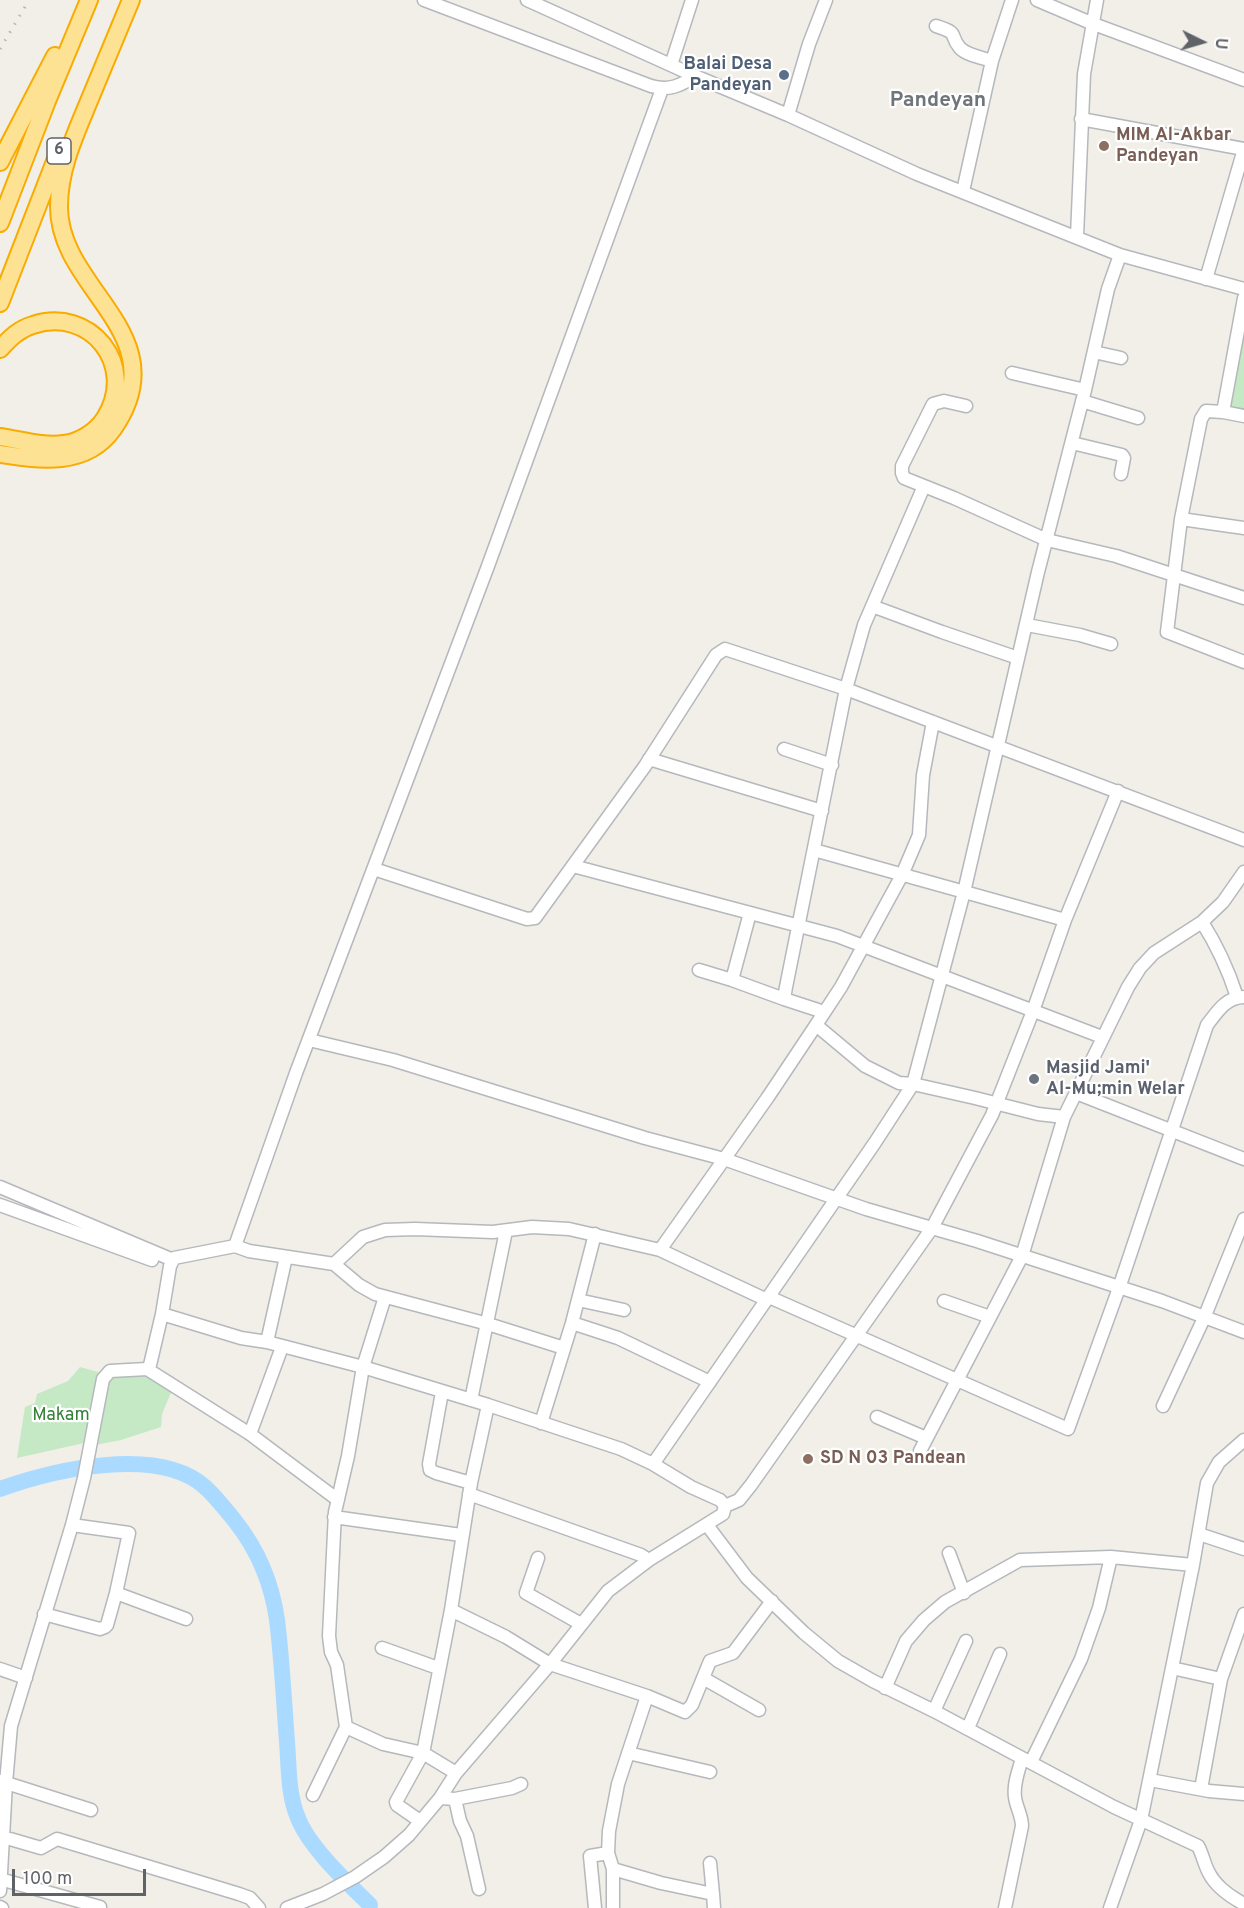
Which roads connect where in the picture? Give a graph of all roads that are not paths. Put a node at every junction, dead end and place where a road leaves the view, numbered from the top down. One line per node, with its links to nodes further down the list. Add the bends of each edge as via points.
1 (82, 0): 22 (highway)
2 (89, 0): 25 (highway, 6)
3 (120, 0): 31 (highway, 6)
4 (131, 0): 43 (highway, via 64,165 58,206 67,245 129,349 130,394 112,430 92,448 51,460)
5 (424, 0): 18 (street)
6 (527, 0): 15 (street)
7 (692, 0): 15 (street)
8 (826, 0): 19 (street)
9 (1012, 0): 14 (street)
10 (1037, 0): 12 (street)
11 (1097, 0): 12 (street)
12 (1091, 23): 17 (street); 20 (street)
13 (936, 26): 14 (street, via 955,35 963,50)
14 (992, 61): 24 (street)
15 (671, 65): 16 (street)
16 (695, 76): 18 (street); 19 (street)
17 (1244, 80)
18 (662, 89): 67 (street)
19 (788, 115): 24 (street)
20 (1081, 119): 21 (street); 26 (street)
21 (1244, 149): 23 (street)
22 (0, 162)
23 (1241, 166): 28 (street)
24 (963, 191): 26 (street)
25 (0, 223)
26 (1077, 236): 27 (street)
27 (1120, 255): 28 (street); 33 (street)
28 (1206, 279): 29 (street)
29 (1244, 289)
30 (1244, 298): 38 (street)
31 (0, 303)
32 (0, 349): 41 (highway, via 15,333 34,324 55,321 79,326 95,336 108,352 117,379 117,390 102,424 80,440 52,445)
33 (1094, 352): 34 (street); 36 (street)
34 (1121, 358)
35 (1012, 373): 36 (street)
36 (1084, 396): 40 (street); 42 (street)
37 (966, 406): 45 (street, via 944,401 930,408 902,466 904,478)
38 (1223, 412): 39 (street); 46 (street, via 1203,414)
39 (1244, 416)
40 (1138, 418)
41 (6, 438)
42 (1072, 443): 44 (street, via 1119,453 1124,458); 48 (street)
43 (0, 454)
44 (1120, 474)
45 (924, 486): 48 (street); 51 (street)
46 (1181, 519): 47 (street); 49 (street)
47 (1244, 528)
48 (1047, 540): 49 (street); 52 (street)
49 (1174, 574): 50 (street); 55 (street, via 1167,633)
50 (1244, 598)
51 (872, 606): 54 (street); 56 (street)
52 (1027, 625): 53 (street); 54 (street)
53 (1112, 644)
54 (1018, 658): 58 (street)
55 (1244, 662)
56 (846, 689): 57 (street); 60 (street, via 722,649); 61 (street)
57 (933, 722): 58 (street); 69 (street, via 923,775 919,835)
58 (999, 746): 62 (street); 70 (street)
59 (784, 749): 61 (street)
60 (650, 759): 63 (street); 66 (street)
61 (832, 765): 63 (street)
62 (1118, 791): 64 (street); 72 (street)
63 (822, 811): 65 (street)
64 (1244, 840)
65 (814, 850): 69 (street); 74 (street)
66 (573, 866): 67 (street, via 537,916 530,919); 71 (street)
67 (374, 869): 85 (street)
68 (1244, 872): 73 (street, via 1223,902)
69 (902, 874): 70 (street); 75 (street)
70 (964, 892): 72 (street); 77 (street)
71 (750, 913): 74 (street); 78 (street)
72 (1065, 920): 81 (street)
73 (1202, 922): 79 (street); 84 (street, via 1154,953 1140,968)
74 (798, 926): 75 (street); 80 (street)
75 (863, 947): 77 (street); 82 (street)
76 (699, 970): 78 (street)
77 (941, 975): 81 (street); 86 (street)
78 (732, 980): 80 (street)
79 (1240, 997): 90 (street, via 1221,1006 1207,1025)
80 (784, 999): 82 (street)
81 (1033, 1011): 84 (street); 88 (street)
82 (824, 1012): 83 (street)
83 (816, 1025): 86 (street, via 865,1066 899,1083); 91 (street)
84 (1102, 1037): 87 (street)
85 (309, 1040): 91 (street, via 393,1060); 100 (street)
86 (913, 1084): 88 (street); 94 (street)
87 (1076, 1093): 89 (street); 90 (street)
88 (997, 1104): 89 (street); 97 (street)
89 (1064, 1118): 102 (street)
90 (1170, 1131): 92 (street); 106 (street)
91 (724, 1159): 94 (street); 101 (street)
92 (1244, 1159)
93 (0, 1187): 104 (street)
94 (836, 1199): 97 (street); 108 (street)
95 (0, 1205): 104 (street)
96 (1244, 1219): 114 (street)
97 (932, 1228): 102 (street); 118 (street)
98 (506, 1231): 99 (street, via 546,1227); 105 (street, via 385,1230 363,1237); 116 (street)
99 (595, 1234): 101 (street); 109 (street)
100 (235, 1246): 103 (street); 104 (street, via 178,1256)
101 (660, 1250): 108 (street)
102 (1022, 1256): 106 (street); 113 (street)
103 (286, 1257): 105 (street); 119 (street)
104 (171, 1263): 112 (street)
105 (334, 1264): 107 (street, via 367,1291)
106 (1119, 1288): 114 (street); 124 (street, via 1068,1429)
107 (385, 1297): 116 (street); 122 (street)
108 (768, 1298): 118 (street); 125 (street)
109 (578, 1300): 111 (street); 115 (street)
110 (944, 1301): 113 (street)
111 (624, 1310)
112 (162, 1314): 119 (street); 123 (street)
113 (990, 1317): 124 (street)
114 (1204, 1318): 117 (street); 129 (street)
115 (572, 1323): 121 (street); 125 (street, via 618,1338)
116 (488, 1324): 121 (street); 127 (street)
117 (1244, 1332)
118 (857, 1335): 124 (street); 139 (street, via 751,1485 739,1500)
119 (267, 1342): 120 (street)
120 (282, 1347): 122 (street); 132 (street)
121 (564, 1348): 131 (street)
122 (363, 1367): 126 (street); 138 (street)
123 (147, 1369): 132 (street); 141 (street, via 105,1374)
124 (957, 1378): 133 (street)
125 (710, 1382): 136 (street)
126 (442, 1392): 127 (street); 137 (street, via 430,1470)
127 (471, 1400): 128 (street)
128 (488, 1405): 131 (street); 137 (street)
129 (1163, 1406)
130 (877, 1417): 133 (street)
131 (541, 1423): 136 (street, via 621,1449)
132 (250, 1434): 138 (street)
133 (926, 1438): 135 (street)
134 (1244, 1440): 143 (street, via 1210,1475)
135 (920, 1451)
136 (653, 1464): 139 (street)
137 (470, 1488): 144 (street); 149 (street)
138 (338, 1500): 140 (street)
139 (725, 1506): 142 (street, via 723,1514)
140 (334, 1517): 144 (street); 173 (street, via 329,1636)
141 (72, 1525): 151 (street, via 128,1532); 155 (street)
142 (707, 1525): 149 (street); 153 (street, via 747,1578)
143 (1199, 1534): 145 (street); 150 (street)
144 (461, 1535): 154 (street)
145 (1244, 1549)
146 (949, 1553): 152 (street)
147 (1111, 1557): 150 (street); 152 (street, via 1020,1560); 177 (street, via 1081,1659)
148 (538, 1558): 158 (street, via 526,1593)
149 (649, 1560): 158 (street, via 608,1591)
150 (1193, 1565): 164 (street)
151 (116, 1593): 155 (street, via 103,1629); 157 (street)
152 (964, 1593): 169 (street, via 940,1606 906,1641)
153 (772, 1601): 167 (street, via 733,1653 710,1661); 169 (street, via 838,1661)
154 (451, 1610): 162 (street); 163 (street)
155 (44, 1614): 166 (street)
156 (1244, 1614): 168 (street)
157 (186, 1619)
158 (581, 1624): 162 (street)
159 (966, 1641): 172 (street)
160 (382, 1648): 163 (street)
161 (1000, 1654): 174 (street)
162 (550, 1664): 170 (street); 179 (street)
163 (438, 1668): 175 (street)
164 (1172, 1668): 168 (street); 180 (street)
165 (0, 1669): 166 (street)
166 (26, 1678): 181 (street, via 11,1726)
167 (703, 1678): 170 (street, via 687,1711); 171 (street)
168 (1221, 1679): 183 (street)
169 (885, 1688): 172 (street)
170 (647, 1696): 176 (street)
171 (759, 1710)
172 (934, 1711): 174 (street)
173 (346, 1727): 175 (street, via 383,1744); 185 (street)
174 (968, 1728): 177 (street)
175 (423, 1753): 179 (street); 190 (street, via 396,1802)
176 (628, 1753): 178 (street); 192 (street, via 612,1812)
177 (1027, 1760): 189 (street); 206 (street, via 1015,1790 1022,1826)
178 (710, 1772)
179 (456, 1773): 186 (street)
180 (1150, 1779): 183 (street); 189 (street)
181 (3, 1782): 188 (street); 195 (street)
182 (521, 1784): 187 (street)
183 (1201, 1789): 184 (street)
184 (1244, 1794)
185 (313, 1795)
186 (440, 1798): 187 (street); 190 (street)
187 (454, 1799): 196 (street)
188 (91, 1810)
189 (1141, 1820): 199 (street, via 1198,1846 1214,1882); 207 (street)
190 (420, 1821): 202 (street, via 392,1850 355,1877)
191 (10, 1839): 201 (street, via 41,1848 57,1839 239,1894 250,1898)
192 (608, 1853): 194 (street); 203 (street, via 590,1856)
193 (710, 1863): 198 (street)
194 (613, 1869): 198 (street); 204 (street)
195 (0, 1879): 197 (street); 200 (street)
196 (479, 1889)
197 (0, 1891)
198 (713, 1894): 205 (street)
199 (1244, 1904)
200 (100, 1907)
201 (259, 1908)
202 (287, 1908)
203 (595, 1908)
204 (613, 1908)
205 (714, 1908)
206 (1005, 1908)
207 (1110, 1908)

